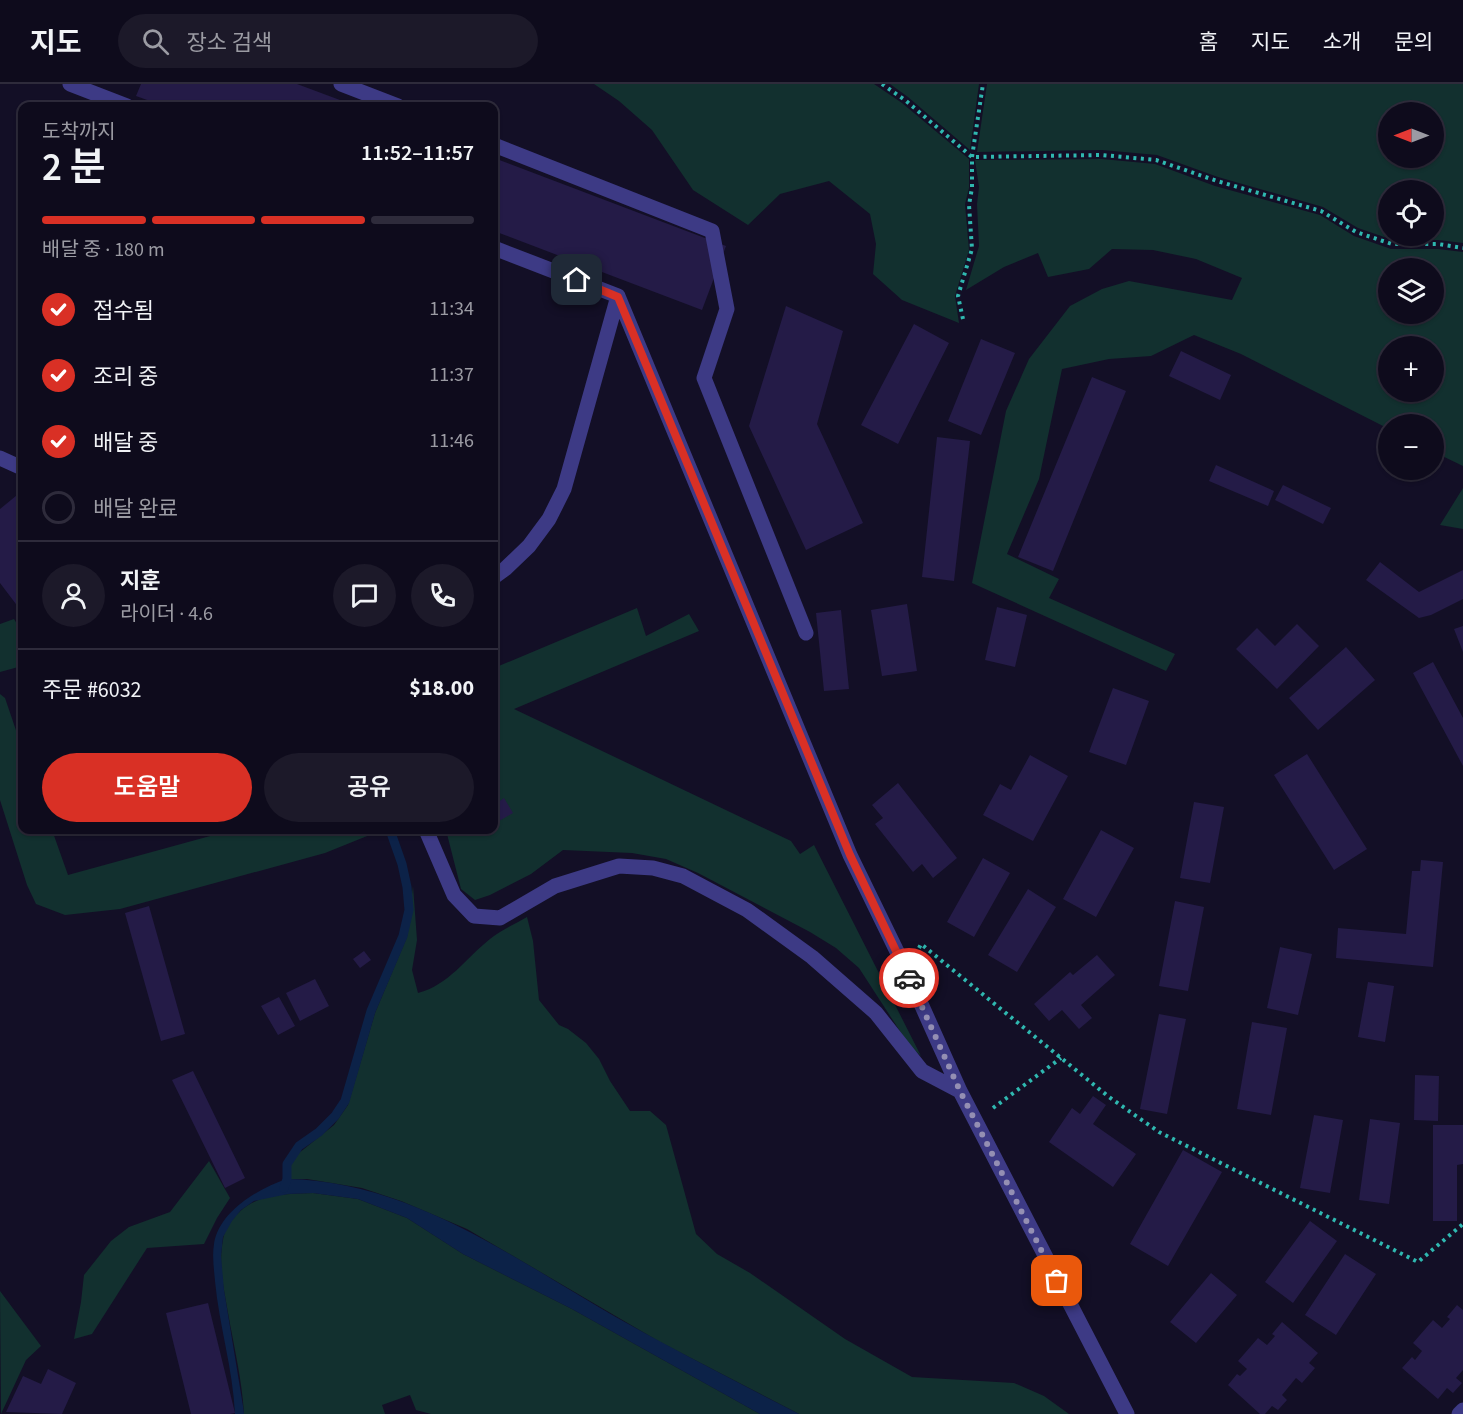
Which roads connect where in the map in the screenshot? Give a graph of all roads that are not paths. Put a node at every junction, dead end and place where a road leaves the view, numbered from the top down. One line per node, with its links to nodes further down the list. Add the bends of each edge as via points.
1 (70, 84): 3 (street)
2 (341, 84): 4 (street)
3 (117, 102)
4 (388, 102)
5 (498, 147): 11 (street, via 712,231 727,309 704,378)
6 (498, 250): 7 (street)
7 (618, 297): 10 (street, via 564,489 529,546); 13 (street, via 850,855)
8 (0, 458): 9 (street)
9 (18, 466)
10 (498, 574)
11 (806, 633)
12 (428, 834): 13 (street, via 454,895 474,916 500,918 555,886 619,866 653,868 683,876 747,910 812,957 876,1013 922,1071)
13 (960, 1091): 15 (street)
14 (1463, 1410): 16 (street)
15 (1127, 1414)
16 (1459, 1414)

